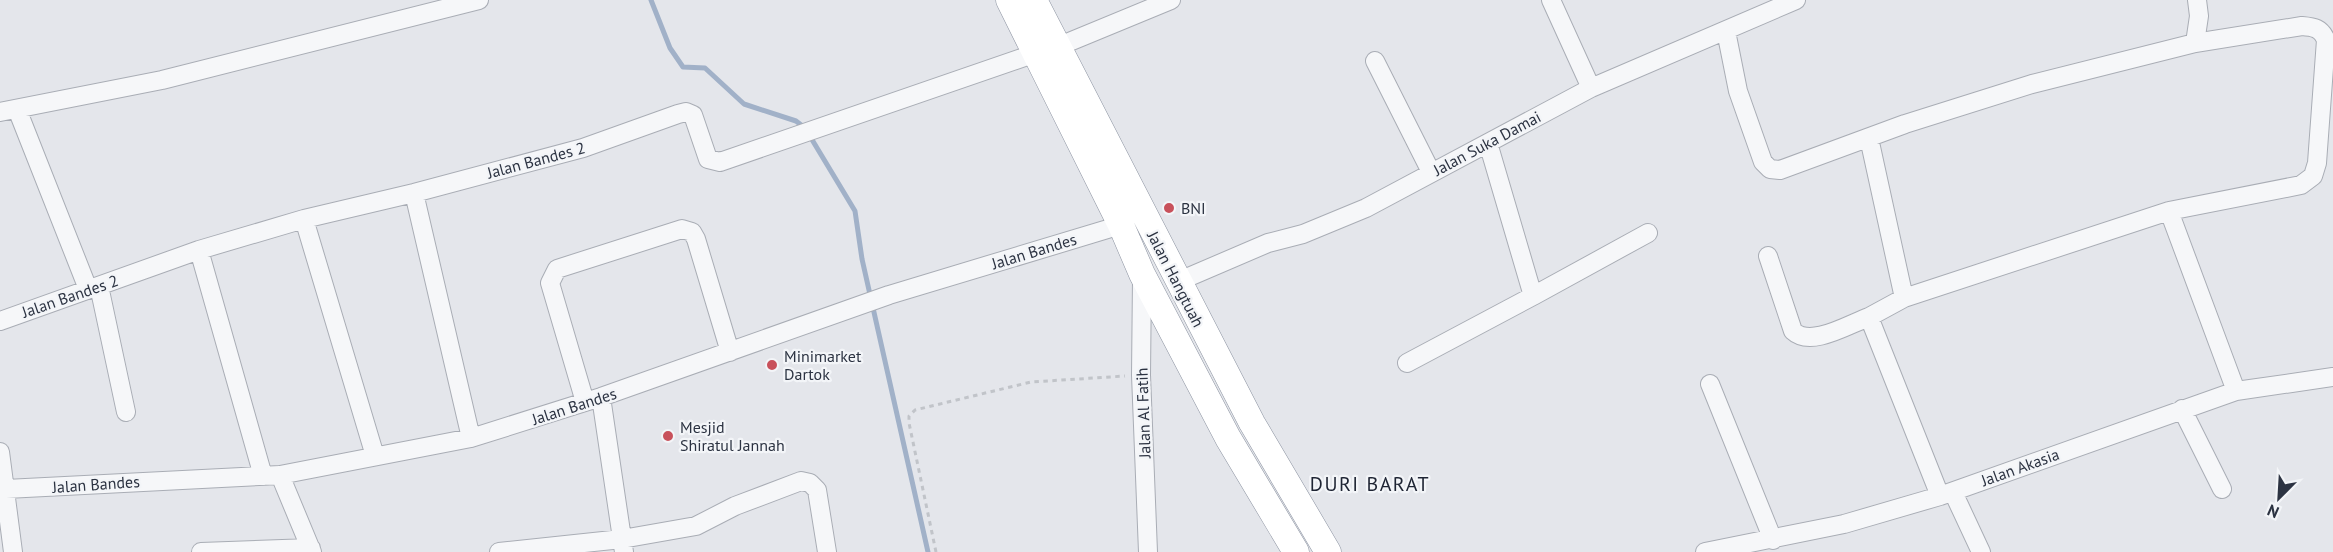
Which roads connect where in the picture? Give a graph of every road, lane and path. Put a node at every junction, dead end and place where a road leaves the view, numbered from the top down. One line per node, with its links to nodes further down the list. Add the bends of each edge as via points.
1 (479, 0): 13 (street, via 162,80)
2 (1009, 0): 10 (highway, Jalan Hangtuah)
3 (1034, 0): 10 (highway, Jalan Hangtuah)
4 (1171, 0): 10 (street, Jalan Bandes 2)
5 (1551, 0): 12 (street)
6 (1796, 0): 8 (street, Jalan Suka Damai)
7 (2197, 0): 9 (street)
8 (1726, 31): 12 (street, Jalan Suka Damai); 15 (street, via 1738,91 1767,166 1780,170)
9 (2195, 43): 15 (street, via 2031,84); 19 (street, via 2302,27 2319,29 2326,40 2317,164 2313,176 2301,184)
10 (1046, 50): 14 (highway, Jalan Hangtuah); 18 (street, Jalan Bandes 2, via 720,162 711,162 695,118 686,112 583,148)
11 (1375, 61): 17 (street)
12 (1591, 88): 16 (street, Jalan Suka Damai)
13 (8, 110): 27 (street)
14 (1084, 122): 21 (highway, Jalan Hangtuah); 26 (highway, Jalan Hangtuah)
15 (1869, 138): 29 (street)
16 (1488, 143): 17 (street, Jalan Suka Damai); 28 (street)
17 (1431, 172): 26 (street, Jalan Suka Damai, via 1366,208 1303,234 1268,243)
18 (414, 193): 20 (street, Jalan Bandes 2); 41 (street)
19 (2169, 211): 29 (street); 37 (street)
20 (304, 219): 23 (street, Jalan Bandes 2); 43 (street)
21 (1121, 225): 25 (highway, Jalan Hangtuah); 32 (street, Jalan Bandes, via 841,310)
22 (1648, 233): 28 (street)
23 (199, 250): 27 (street, Jalan Bandes 2); 44 (street)
24 (1768, 256): 30 (street, via 1798,336 1812,338)
25 (1142, 274): 34 (street, Jalan Al Fatih); 58 (highway, Jalan Hangtuah, via 1228,438)
26 (1177, 282): 59 (highway, Jalan Hangtuah, via 1252,423)
27 (94, 287): 31 (street, Jalan Bandes 2); 40 (street)
28 (1533, 296): 33 (street)
29 (1904, 298): 30 (street)
30 (1869, 317): 47 (street)
31 (0, 321)
32 (730, 352): 38 (street, Jalan Bandes); 38 (street, via 696,239 687,230 557,268 550,283)
33 (1407, 363)
34 (1141, 375): 56 (path, via 1031,382 915,410 909,423); 57 (street, Jalan Al Fatih)
35 (2333, 377): 37 (street, Jalan Akasia)
36 (1710, 384): 49 (street)
37 (2236, 391): 39 (street, Jalan Akasia)
38 (593, 400): 41 (street, Jalan Bandes); 50 (street)
39 (2181, 409): 46 (street); 47 (street, Jalan Akasia)
40 (126, 412)
41 (471, 438): 43 (street, Jalan Bandes)
42 (0, 452): 45 (street)
43 (375, 456): 44 (street, Jalan Bandes)
44 (272, 476): 45 (street, Jalan Bandes); 51 (street)
45 (6, 489): 48 (street)
46 (2222, 489)
47 (1946, 494): 49 (street, Jalan Akasia); 61 (street)
48 (5, 530): 52 (street)
49 (1773, 540): 60 (street, Jalan Akasia)
50 (623, 546): 54 (street); 55 (street, via 696,526 753,499 806,481 817,490)
51 (312, 550): 53 (street)
52 (13, 552)
53 (201, 552)
54 (500, 552)
55 (827, 552)
56 (936, 552)
57 (1148, 552)
58 (1296, 552)
59 (1328, 552)
60 (1705, 552)
61 (1981, 552)

